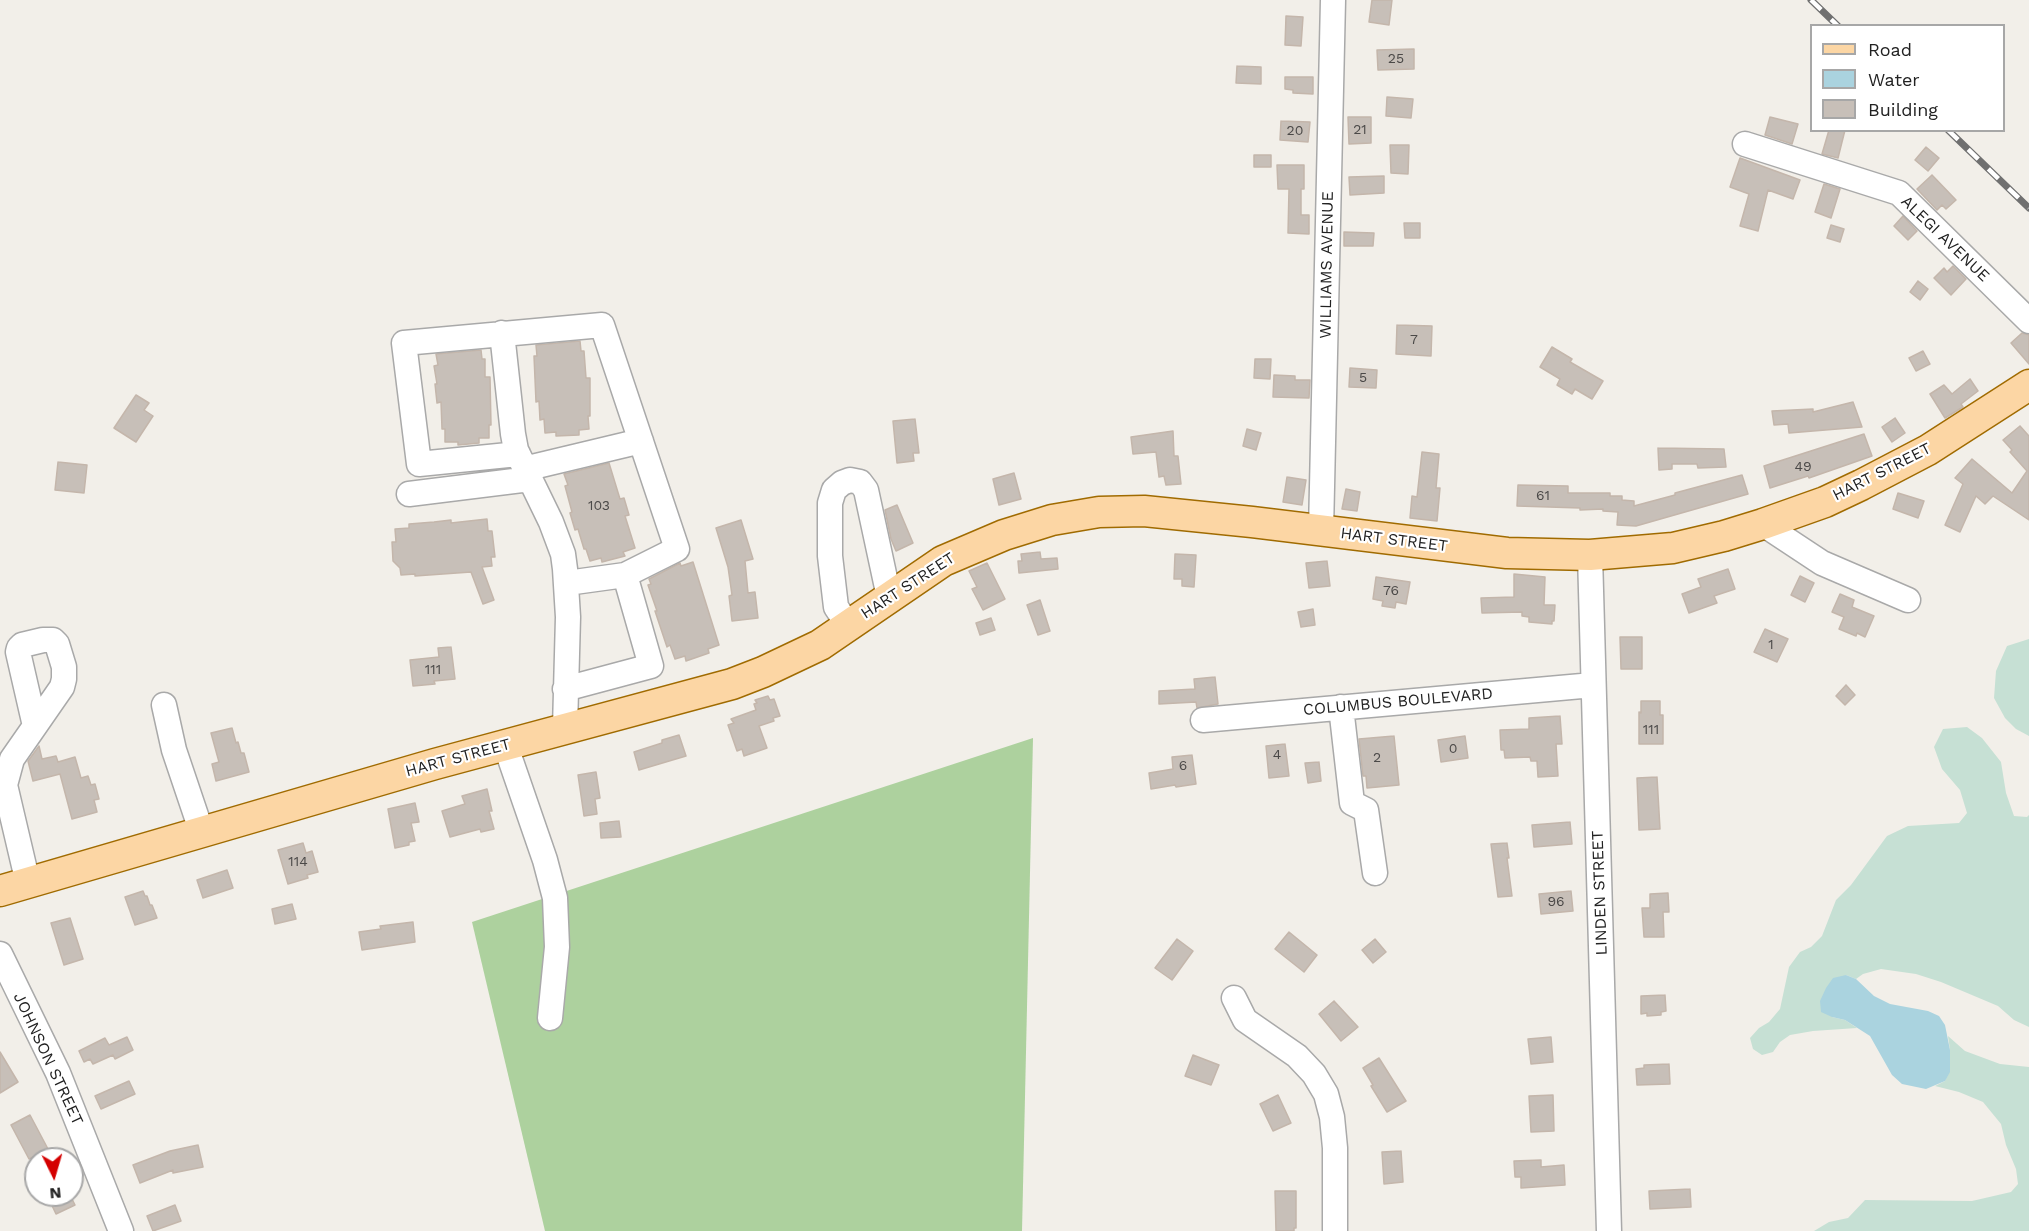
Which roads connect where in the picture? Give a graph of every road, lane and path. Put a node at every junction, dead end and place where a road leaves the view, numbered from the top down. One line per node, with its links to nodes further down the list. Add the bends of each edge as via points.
1 (1333, 0): 10 (street, WILLIAMS AVENUE)
2 (1745, 144): 3 (street, ALEGI AVENUE, via 1899,193)
3 (2029, 321)
4 (502, 333): 6 (street, via 602,325); 7 (street, via 513,434); 7 (street, via 404,343 419,464)
5 (2029, 385): 9 (main road, HART STREET, via 1902,465 1825,502)
6 (641, 441): 7 (street); 12 (street, via 676,549)
7 (524, 467): 8 (street); 13 (street, via 558,538)
8 (409, 494)
9 (1763, 524): 11 (main road, HART STREET, via 1673,548); 15 (street, via 1822,563)
10 (1321, 531): 11 (main road, HART STREET, via 1477,551); 14 (main road, HART STREET, via 1168,512 1077,515 1028,527 962,551)
11 (1590, 555): 17 (street, LINDEN STREET)
12 (626, 575): 13 (street); 18 (street, via 651,666)
13 (567, 584): 18 (street)
14 (889, 597): 16 (main road, HART STREET); 16 (street, via 866,490 860,482 850,480 834,490 830,556 836,607)
15 (1908, 600)
16 (848, 625): 23 (main road, HART STREET, via 820,645 732,684)
17 (1593, 685): 20 (street, COLUMBUS BOULEVARD); 33 (street, LINDEN STREET)
18 (566, 689): 23 (street)
19 (164, 705): 25 (street, via 174,750)
20 (1341, 707): 21 (street, COLUMBUS BOULEVARD); 26 (street, via 1352,803 1366,810)
21 (1203, 720)
22 (35, 726): 27 (street, via 12,759 5,785)
23 (565, 728): 24 (main road, HART STREET)
24 (505, 744): 25 (main road, HART STREET); 30 (street, via 555,898 557,947)
25 (202, 833): 27 (main road, HART STREET)
26 (1375, 873)
27 (14, 887)
28 (0, 954): 31 (street, JOHNSON STREET, via 58,1073)
29 (1234, 998): 32 (street, via 1245,1020 1297,1056 1326,1094 1335,1148)
30 (550, 1018)
31 (121, 1231)
32 (1335, 1231)
33 (1609, 1231)

